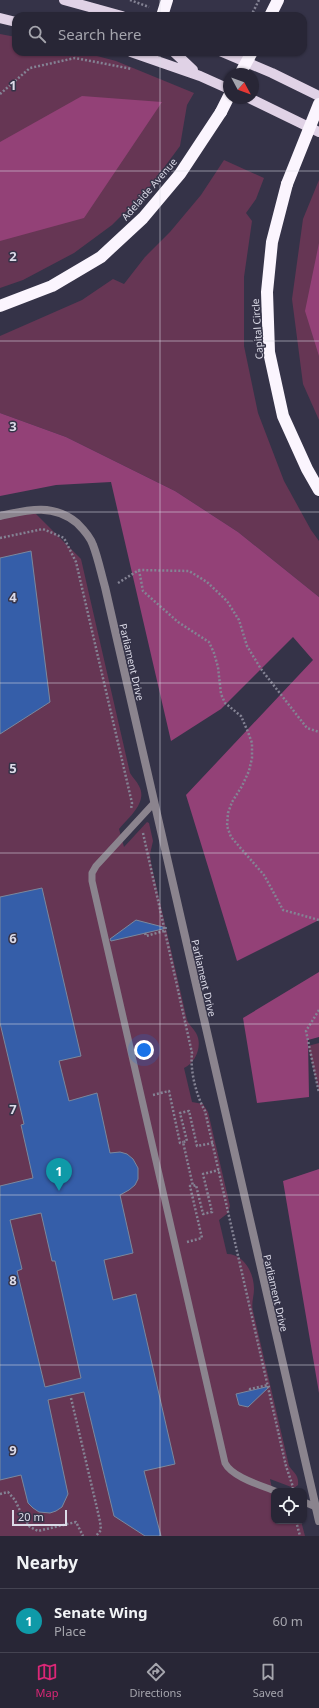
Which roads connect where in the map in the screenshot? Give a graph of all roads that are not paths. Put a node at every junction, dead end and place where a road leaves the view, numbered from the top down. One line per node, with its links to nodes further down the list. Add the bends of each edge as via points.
1 (64, 0): 4 (main road)
2 (167, 0): 5 (highway)
3 (277, 2): 6 (highway)
4 (108, 12)
5 (163, 12)
6 (272, 12)
7 (0, 18): 8 (main road)
8 (12, 21)
9 (144, 56): 14 (main road)
10 (178, 56): 14 (main road)
11 (232, 56): 16 (main road)
12 (250, 56): 13 (highway, bridge)
13 (243, 68)
14 (200, 76): 15 (main road)
15 (223, 86)
16 (319, 96)
17 (259, 103): 20 (main road)
18 (224, 104): 21 (highway, Adelaide Avenue, bridge, via 180,174 143,218 101,257 52,286)
19 (319, 104): 22 (highway, Capital Circle, bridge, via 287,184 272,242 267,292 270,352 283,416)
20 (319, 132)
21 (0, 306)
22 (307, 469): 23 (highway); 24 (highway, Capital Circle)
23 (319, 481)
24 (319, 490)
25 (0, 516): 26 (street, Parliament Drive, via 30,509 54,511 71,518 90,538 105,587)
26 (154, 803): 27 (lane, via 96,866 92,881 225,1463 235,1474); 29 (street, Parliament Drive)
27 (271, 1489)
28 (307, 1503): 29 (lane)
29 (316, 1507): 30 (street, Parliament Drive)
30 (319, 1521)

